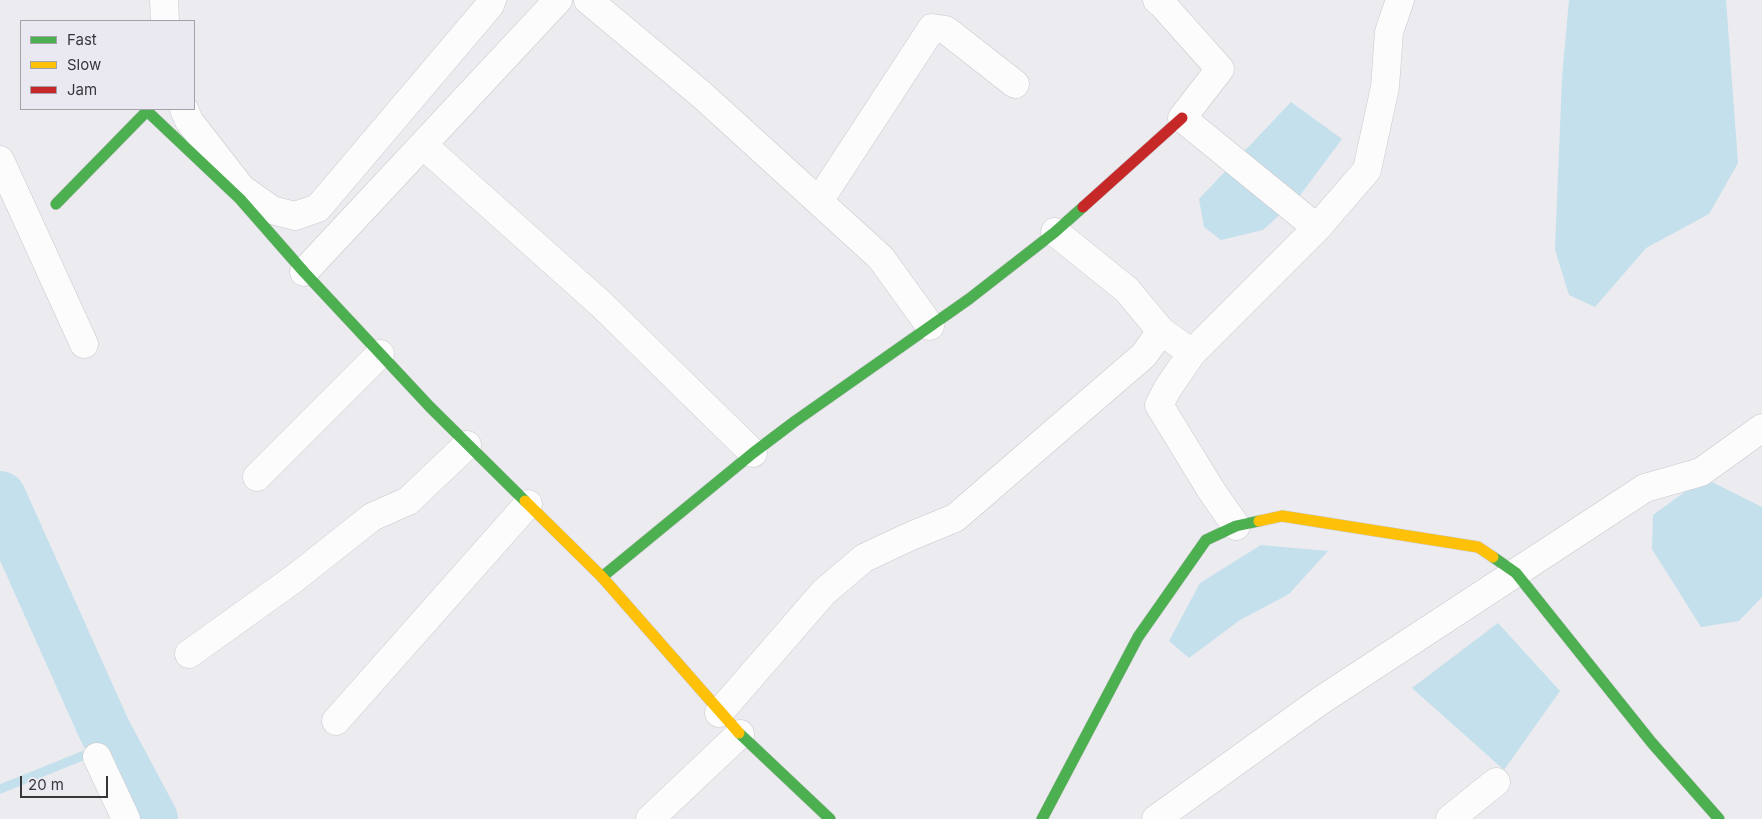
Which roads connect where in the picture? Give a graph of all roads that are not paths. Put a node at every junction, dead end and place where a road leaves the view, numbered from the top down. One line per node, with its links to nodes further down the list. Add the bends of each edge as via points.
1 (164, 0): 7 (street)
2 (492, 0): 9 (street, via 318,208 295,216 272,210 242,189 189,121)
3 (558, 0): 11 (street)
4 (588, 0): 13 (street, via 702,95)
5 (1157, 0): 10 (street, via 1220,69)
6 (1400, 0): 15 (street, via 1389,32 1385,87 1367,170)
7 (165, 20)
8 (1015, 84): 13 (street, via 946,30 932,28)
9 (184, 110)
10 (1182, 118): 15 (street); 16 (street)
11 (423, 145): 17 (street); 25 (street, via 602,304)
12 (0, 160): 20 (street)
13 (819, 201): 18 (street, via 881,258)
14 (56, 204): 17 (street, via 147,111 240,200)
15 (1308, 221): 21 (street)
16 (1055, 232): 18 (street); 19 (street, via 1127,290)
17 (304, 272): 22 (street)
18 (930, 326): 25 (street)
19 (1161, 331): 21 (street); 32 (street, via 1144,356 955,518 864,558 824,592)
20 (84, 344)
21 (1192, 353): 28 (street, via 1159,406)
22 (380, 354): 24 (street); 26 (street)
23 (1762, 428): 29 (street, via 1701,472 1645,488)
24 (468, 445): 27 (street); 31 (street, via 408,500 372,517 295,578)
25 (753, 453): 30 (street)
26 (257, 477)
27 (528, 504): 30 (street); 33 (street)
28 (1236, 526): 29 (street, via 1282,516 1478,547); 40 (street, via 1206,540 1138,637)
29 (1516, 573): 41 (street, via 1320,701); 43 (street, via 1652,743)
30 (602, 577): 32 (street)
31 (189, 654)
32 (719, 712): 34 (street)
33 (336, 721)
34 (740, 734): 38 (street); 39 (street)
35 (96, 757): 37 (street)
36 (1496, 782): 42 (street)
37 (126, 819)
38 (650, 819)
39 (830, 819)
40 (1042, 819)
41 (1156, 819)
42 (1450, 819)
43 (1719, 819)

